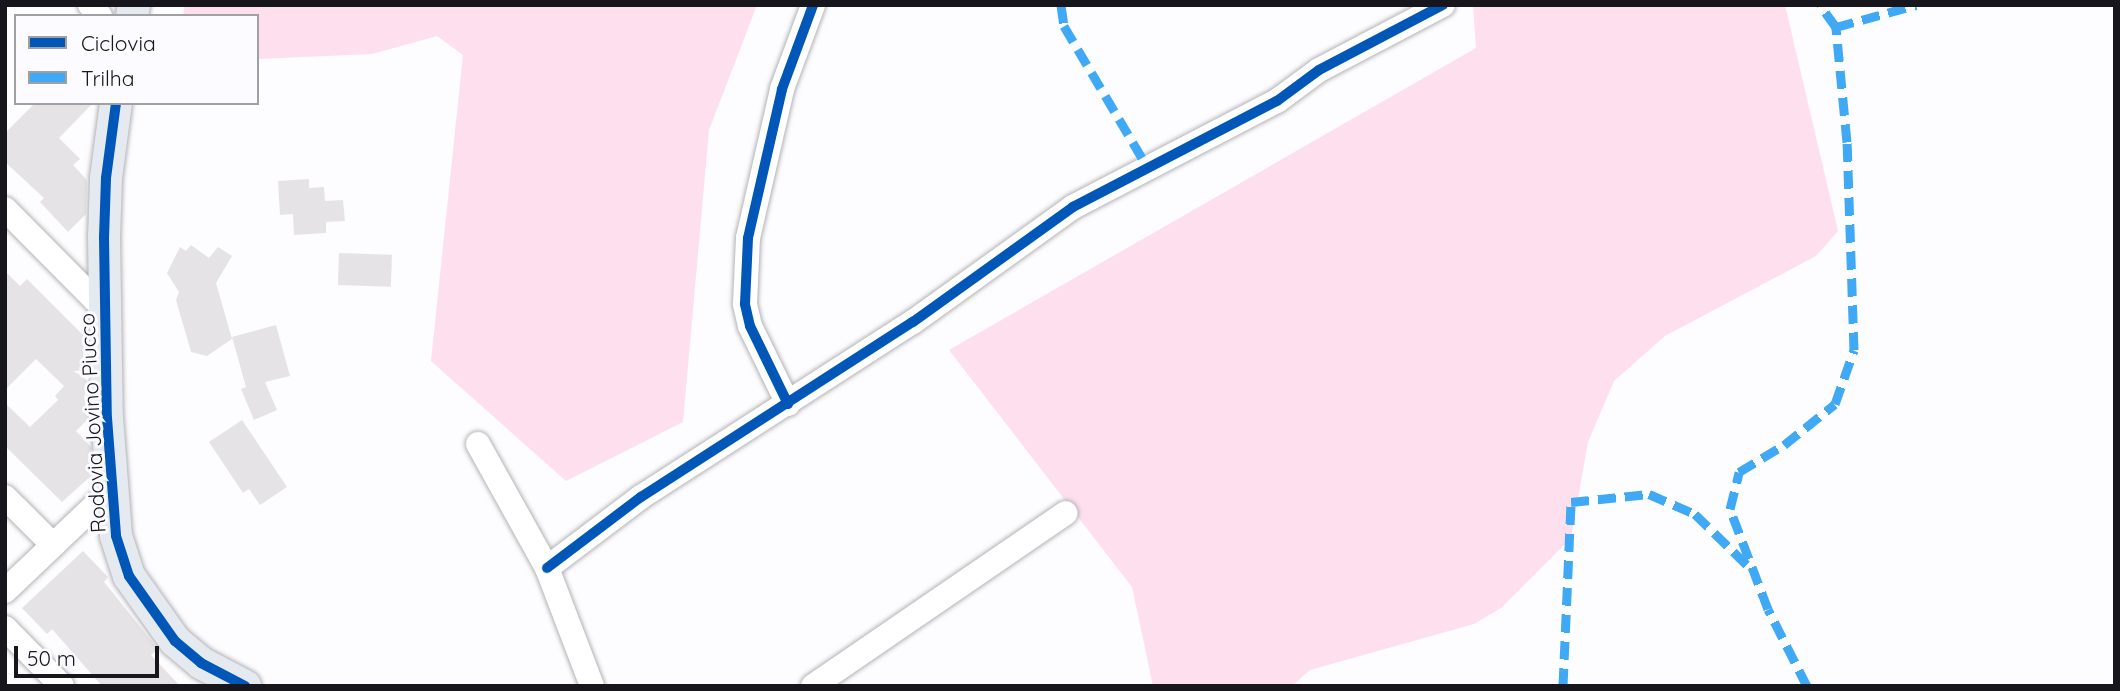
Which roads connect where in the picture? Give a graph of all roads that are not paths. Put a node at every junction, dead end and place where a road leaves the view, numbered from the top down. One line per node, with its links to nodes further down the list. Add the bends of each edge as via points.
1 (813, 5): 6 (street, via 782,89 748,238 745,304 750,326)
2 (1443, 5): 6 (street, via 1319,71 1277,101 1073,207 913,323)
3 (116, 105): 5 (main road, Rodovia Jovino Piucco, via 106,178)
4 (5, 209): 5 (street)
5 (106, 311): 8 (main road, Rodovia Jovino Piucco)
6 (788, 404): 12 (street, via 641,497)
7 (478, 443): 12 (street)
8 (111, 490): 11 (street); 16 (main road, Rodovia Jovino Piucco, via 120,554 142,599 187,653)
9 (5, 497): 11 (street)
10 (1066, 513): 18 (street)
11 (52, 545): 13 (street)
12 (547, 568): 17 (street)
13 (5, 591)
14 (5, 628): 15 (street)
15 (62, 686)
16 (245, 686)
17 (592, 686)
18 (813, 686)

